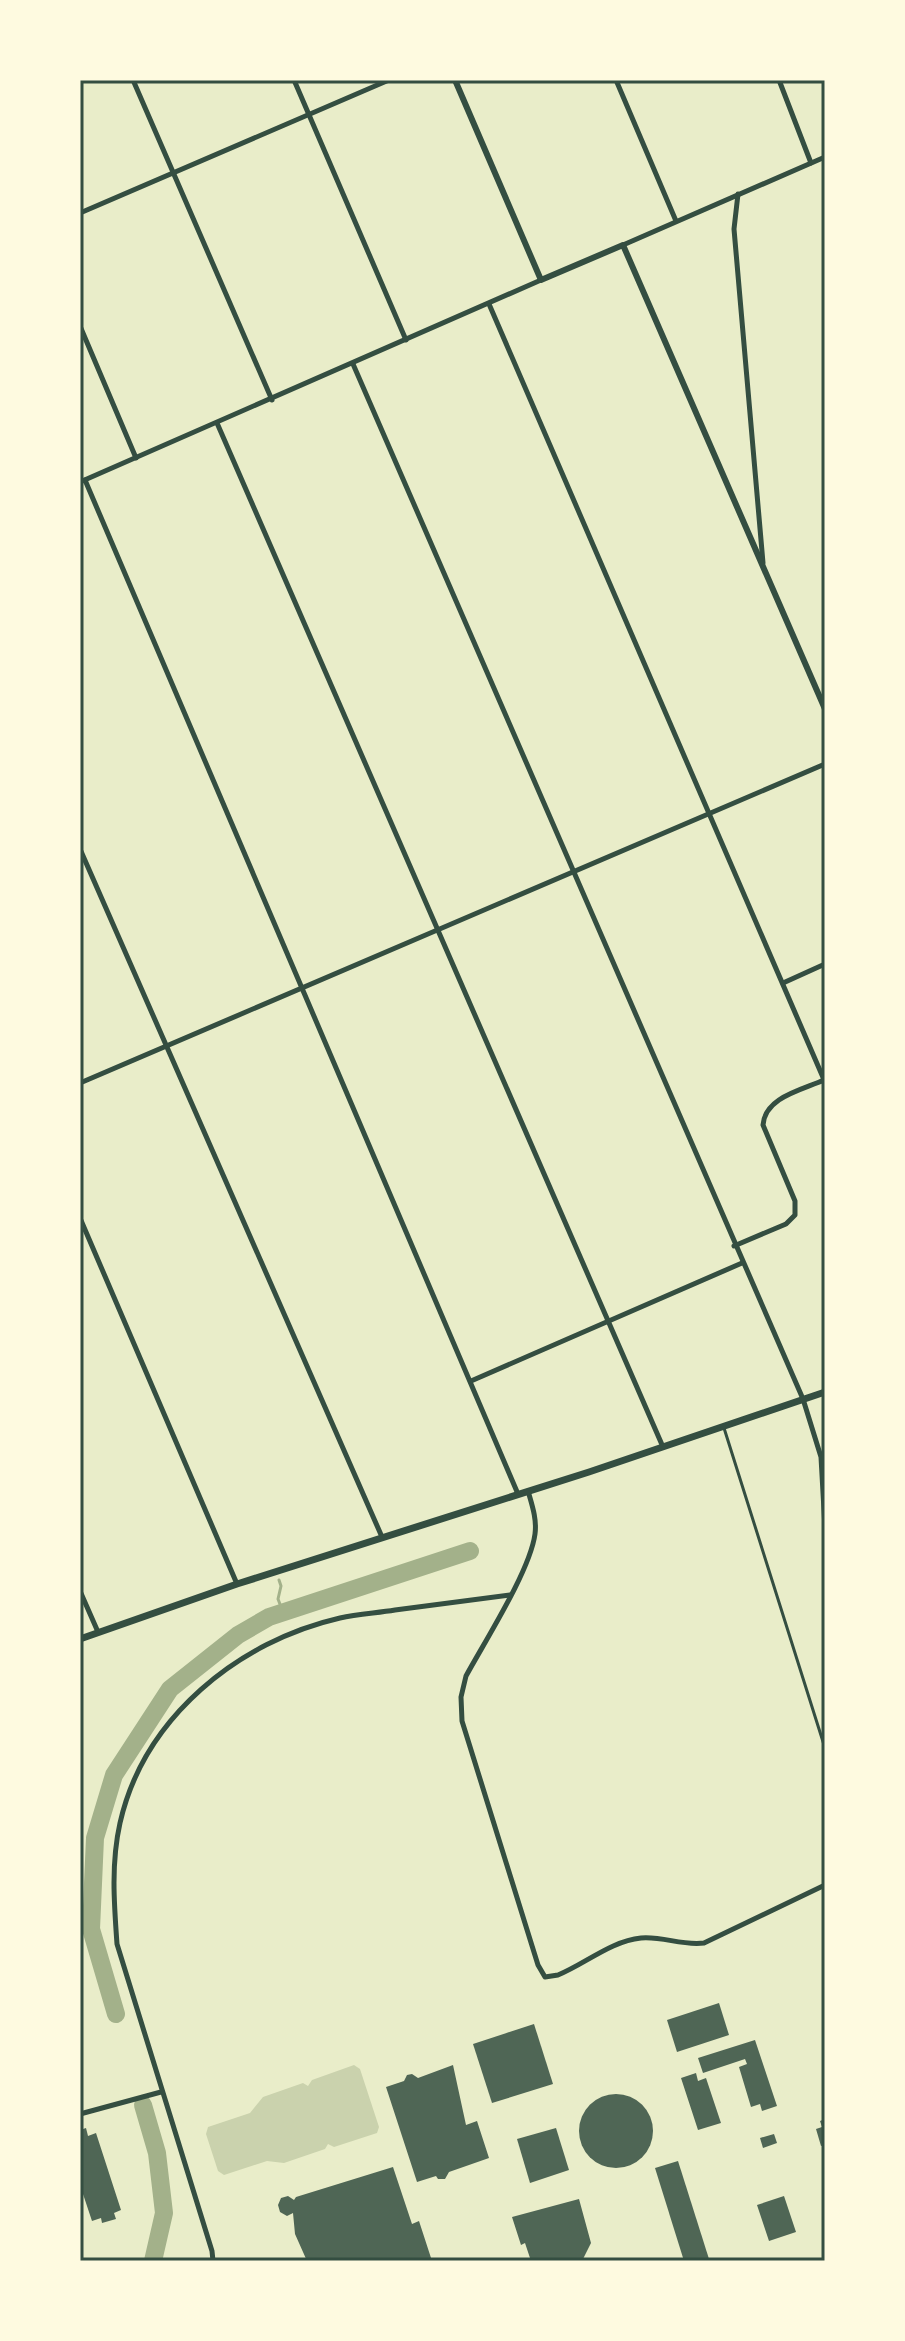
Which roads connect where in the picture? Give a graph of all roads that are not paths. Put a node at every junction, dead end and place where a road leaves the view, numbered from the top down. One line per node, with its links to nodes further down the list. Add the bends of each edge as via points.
1 (133, 80): 10 (street)
2 (294, 80): 7 (street)
3 (389, 80): 7 (street)
4 (455, 80): 15 (street)
5 (616, 80): 13 (street)
6 (779, 80): 9 (street)
7 (309, 114): 10 (street); 18 (street)
8 (825, 157): 9 (street)
9 (811, 163): 11 (street)
10 (173, 173): 12 (street); 20 (street)
11 (738, 194): 13 (street); 24 (street, via 734,229)
12 (80, 213)
13 (676, 221): 14 (street)
14 (623, 245): 15 (street); 24 (street)
15 (541, 280): 16 (street)
16 (489, 304): 18 (street); 27 (street)
17 (80, 326): 22 (street)
18 (406, 340): 19 (street)
19 (353, 364): 20 (street); 29 (street)
20 (272, 400): 21 (street)
21 (217, 423): 22 (street); 30 (street)
22 (136, 458): 23 (street)
23 (82, 481): 33 (street)
24 (764, 568): 25 (street)
25 (825, 709)
26 (825, 764): 27 (street)
27 (709, 812): 29 (street); 32 (street)
28 (80, 849): 34 (street)
29 (574, 873): 30 (street); 38 (street)
30 (439, 929): 33 (street); 40 (street)
31 (825, 964): 32 (street)
32 (783, 983): 35 (street)
33 (302, 987): 34 (street); 41 (street)
34 (165, 1047): 36 (street); 49 (street)
35 (825, 1081): 38 (street, via 772,1103 763,1119 795,1201 795,1215)
36 (80, 1083)
37 (80, 1218): 50 (street)
38 (734, 1246): 39 (street)
39 (742, 1263): 40 (street); 43 (street)
40 (607, 1322): 41 (street); 45 (street)
41 (471, 1381): 47 (street)
42 (825, 1392): 43 (main road)
43 (803, 1399): 44 (main road); 48 (street, via 821,1457)
44 (723, 1424): 45 (main road); 55 (lane)
45 (663, 1447): 46 (main road)
46 (527, 1490): 47 (main road); 52 (street, via 535,1534)
47 (518, 1494): 49 (main road)
48 (825, 1528)
49 (382, 1537): 50 (main road)
50 (237, 1584): 53 (main road)
51 (80, 1591): 53 (street)
52 (510, 1595): 56 (street, via 466,1676 462,1721 545,1977 631,1940 704,1943); 57 (street, via 341,1617 284,1635 205,1684 152,1748 120,1821 113,1896 117,1944)
53 (98, 1632): 54 (main road)
54 (80, 1639)
55 (825, 1748)
56 (825, 1885)
57 (161, 2092): 58 (street); 59 (street)
58 (80, 2114)
59 (213, 2261)

